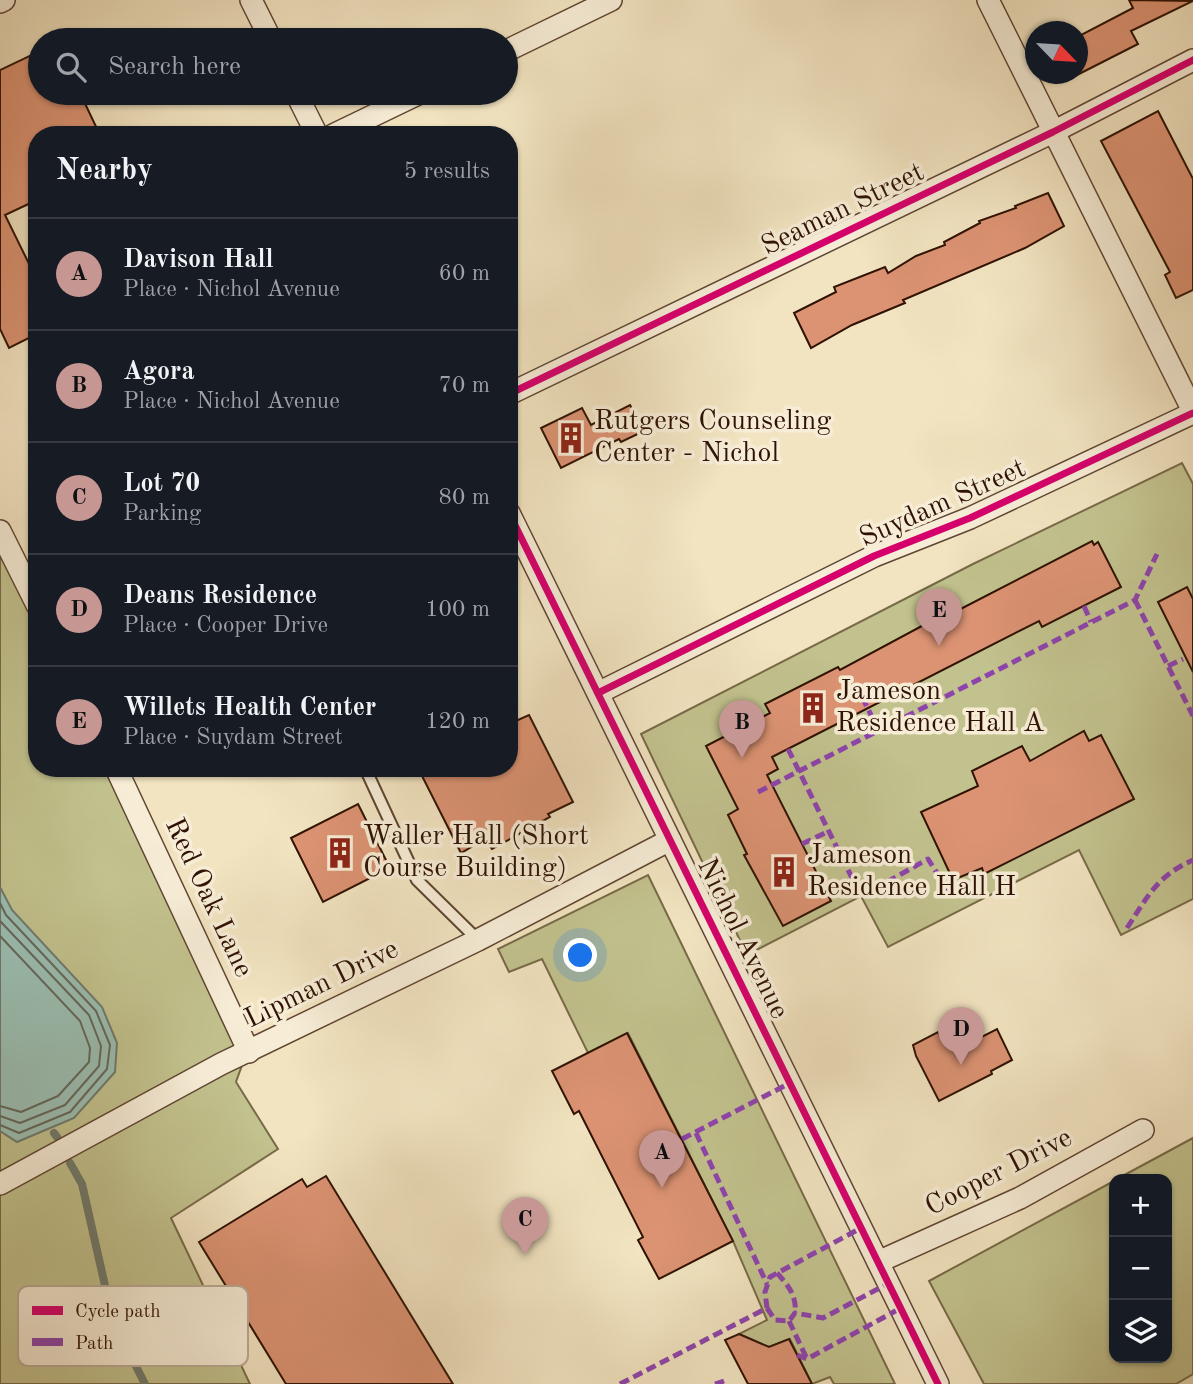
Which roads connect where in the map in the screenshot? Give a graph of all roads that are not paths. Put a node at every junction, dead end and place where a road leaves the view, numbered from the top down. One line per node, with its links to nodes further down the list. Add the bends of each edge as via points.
1 (251, 0): 4 (street)
2 (611, 0): 5 (street)
3 (988, 0): 11 (street)
4 (265, 28)
5 (518, 45)
6 (1193, 60): 11 (street, Seaman Street)
7 (302, 105): 9 (street)
8 (395, 105): 10 (street)
9 (312, 126)
10 (352, 126)
11 (1053, 132): 12 (street, Seaman Street); 13 (street)
12 (518, 390)
13 (1193, 412): 17 (street, Suydam Street, via 970,518 874,556)
14 (0, 531): 16 (street)
15 (518, 531): 17 (street, Nichol Avenue)
16 (28, 587)
17 (598, 693): 20 (street, Nichol Avenue)
18 (120, 777): 22 (street, Red Oak Lane)
19 (369, 777): 21 (lane, via 417,880)
20 (670, 840): 21 (street, Lipman Drive); 25 (street, Nichol Avenue)
21 (478, 940): 22 (street, Lipman Drive)
22 (249, 1052): 24 (street, Lipman Drive)
23 (1143, 1130): 25 (street, Cooper Drive, via 1020,1198)
24 (0, 1184)
25 (878, 1262): 26 (street, Nichol Avenue)
26 (938, 1384)

